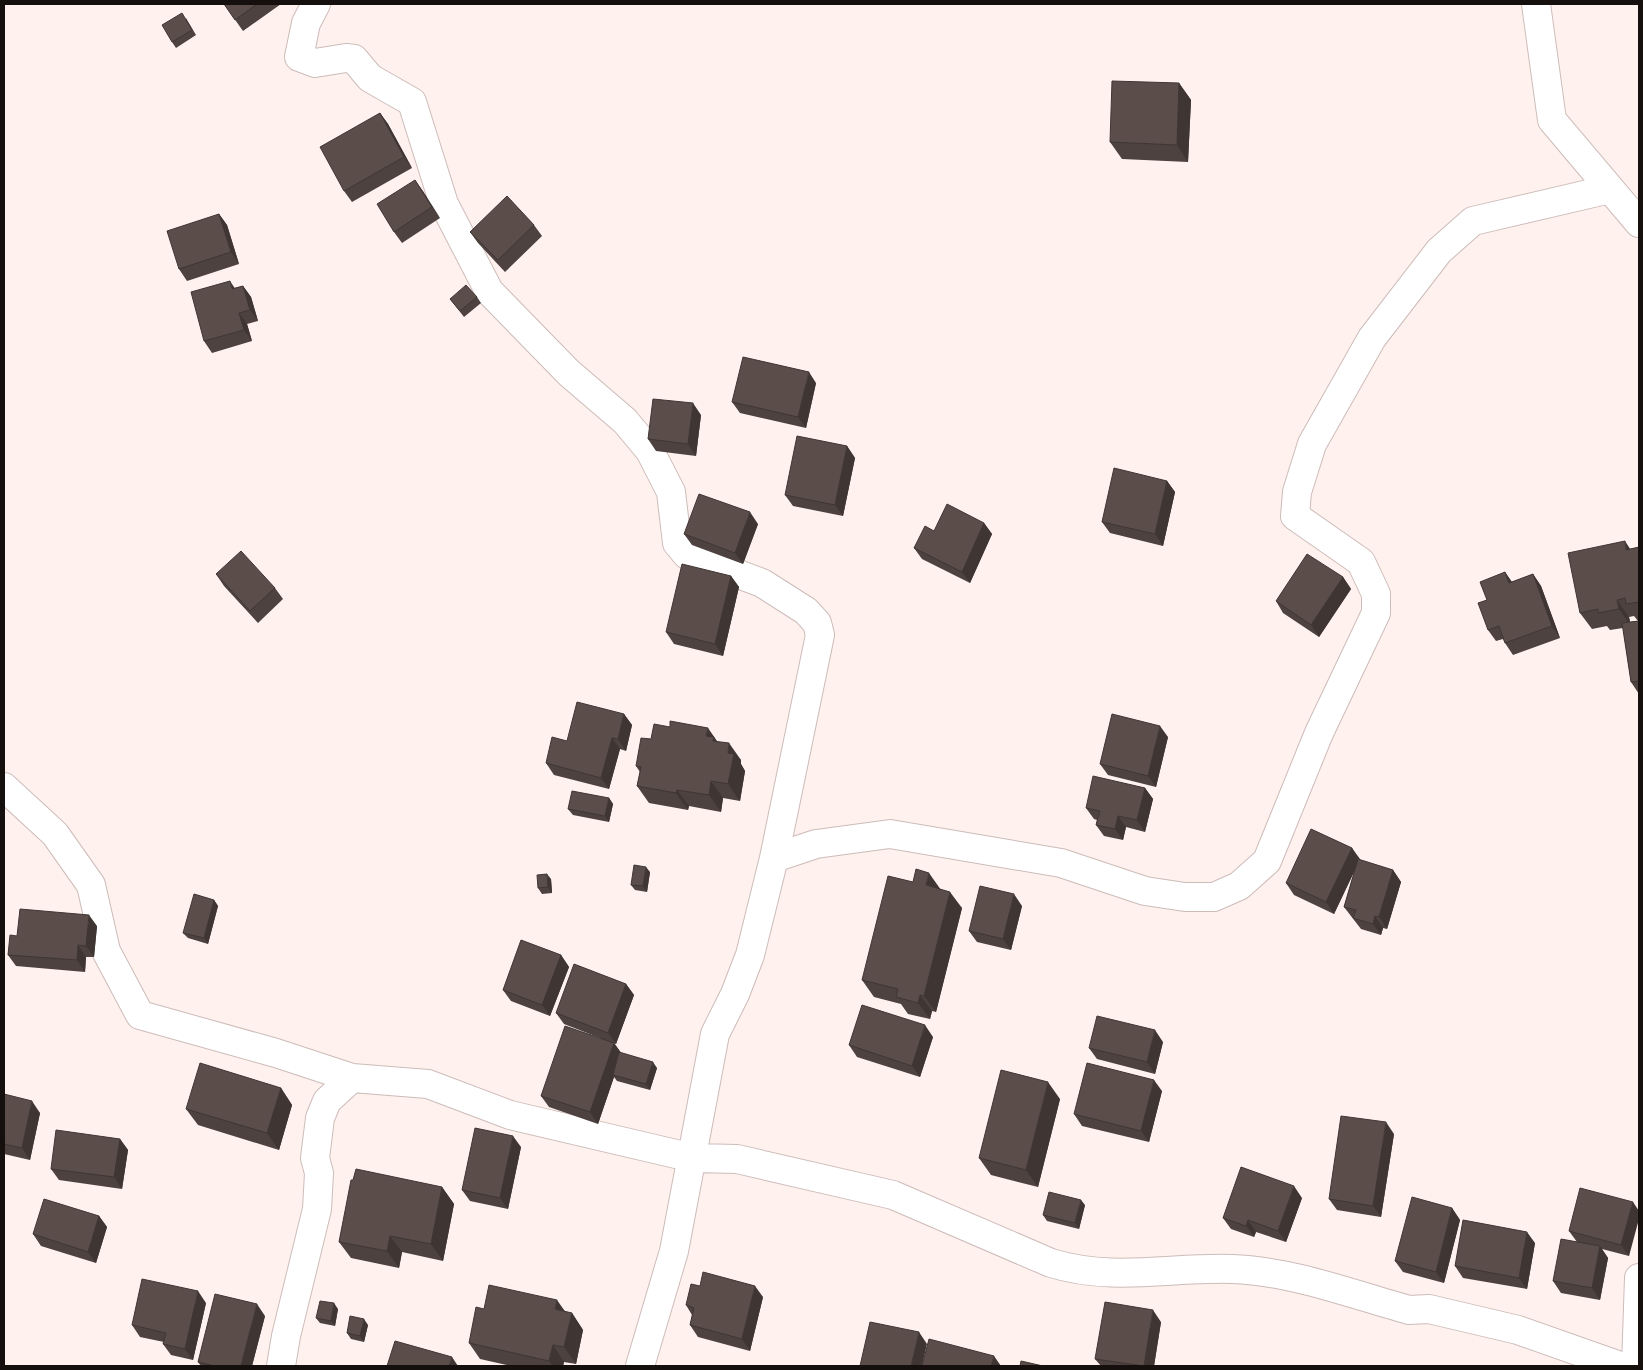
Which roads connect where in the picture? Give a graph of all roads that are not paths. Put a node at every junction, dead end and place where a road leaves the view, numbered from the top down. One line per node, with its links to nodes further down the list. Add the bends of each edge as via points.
1 (316, 4): 6 (street, via 306,23 299,57 315,63 354,59 370,78 412,102 444,204 489,291 569,373 625,422 650,451 670,492 677,543 687,555 762,583 806,611 817,623 820,635)
2 (1536, 4): 3 (street, via 1552,120)
3 (1610, 189): 4 (street); 6 (street, via 1473,221 1439,251 1372,338 1312,444 1297,492 1295,516 1361,562 1376,594 1376,613 1319,733 1267,861 1239,886 1214,897 1145,891 1060,864 890,834 816,844)
4 (1639, 224)
5 (4, 787): 7 (street, via 55,834 91,885 106,951 140,1016 276,1053)
6 (774, 858): 8 (street, via 750,955 715,1034)
7 (352, 1078): 8 (street, via 428,1084 510,1115); 10 (street, via 327,1101 320,1118 315,1158 319,1173 317,1209)
8 (693, 1158): 11 (street, via 674,1251); 12 (street, via 737,1159 894,1195 1051,1263 1077,1271 1128,1273 1232,1269 1278,1274 1409,1310 1429,1309 1518,1330)
9 (1639, 1278): 13 (street)
10 (281, 1366)
11 (640, 1366)
12 (1620, 1366)
13 (1636, 1366)

